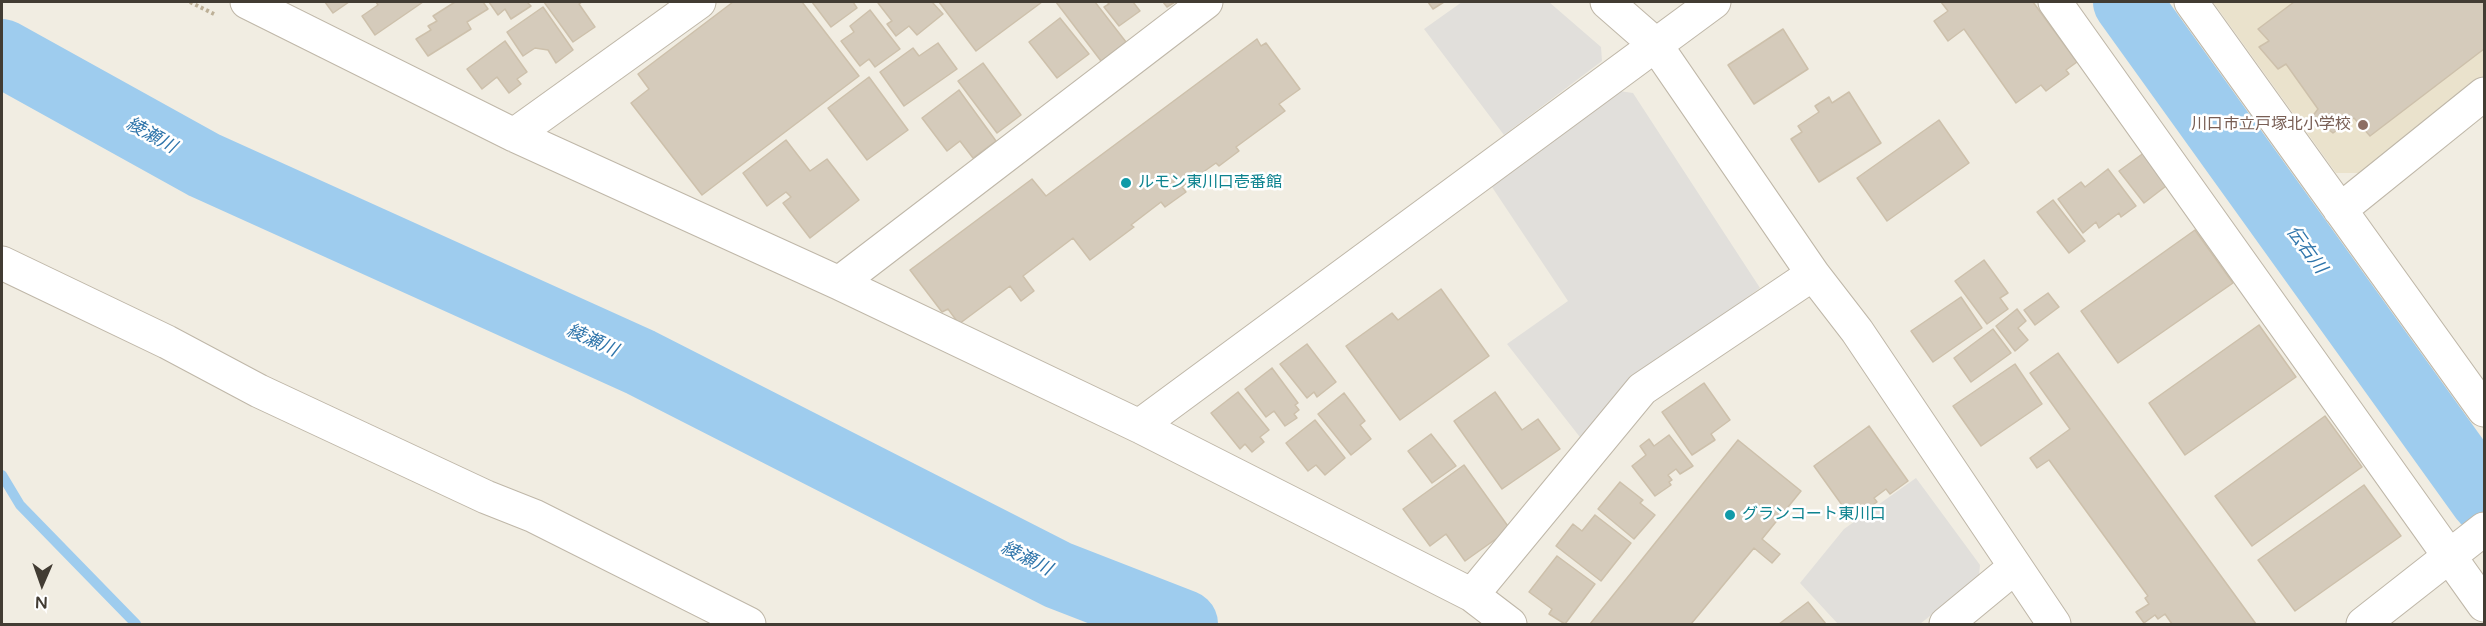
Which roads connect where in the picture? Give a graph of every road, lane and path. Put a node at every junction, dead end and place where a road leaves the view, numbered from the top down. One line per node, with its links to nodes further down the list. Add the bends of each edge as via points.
1 (247, 2): 10 (street)
2 (699, 2): 10 (street)
3 (1206, 2): 14 (street)
4 (1607, 2): 8 (street)
5 (1714, 2): 8 (street)
6 (2055, 2): 18 (street)
7 (2191, 2): 11 (street)
8 (1655, 44): 13 (street); 16 (street)
9 (2484, 94): 11 (street)
10 (514, 135): 14 (street)
11 (2340, 210): 15 (street)
12 (2, 262): 22 (street, via 259,391 534,516)
13 (1813, 274): 19 (street, via 1857,331); 20 (street, via 1642,389)
14 (839, 283): 16 (street)
15 (2484, 410)
16 (1139, 426): 20 (street)
17 (2484, 529): 18 (street)
18 (2448, 556): 21 (street); 26 (street)
19 (2015, 567): 24 (street); 25 (street)
20 (1472, 595): 23 (street)
21 (2484, 605)
22 (748, 624)
23 (1510, 624)
24 (1946, 624)
25 (2054, 624)
26 (2363, 624)

